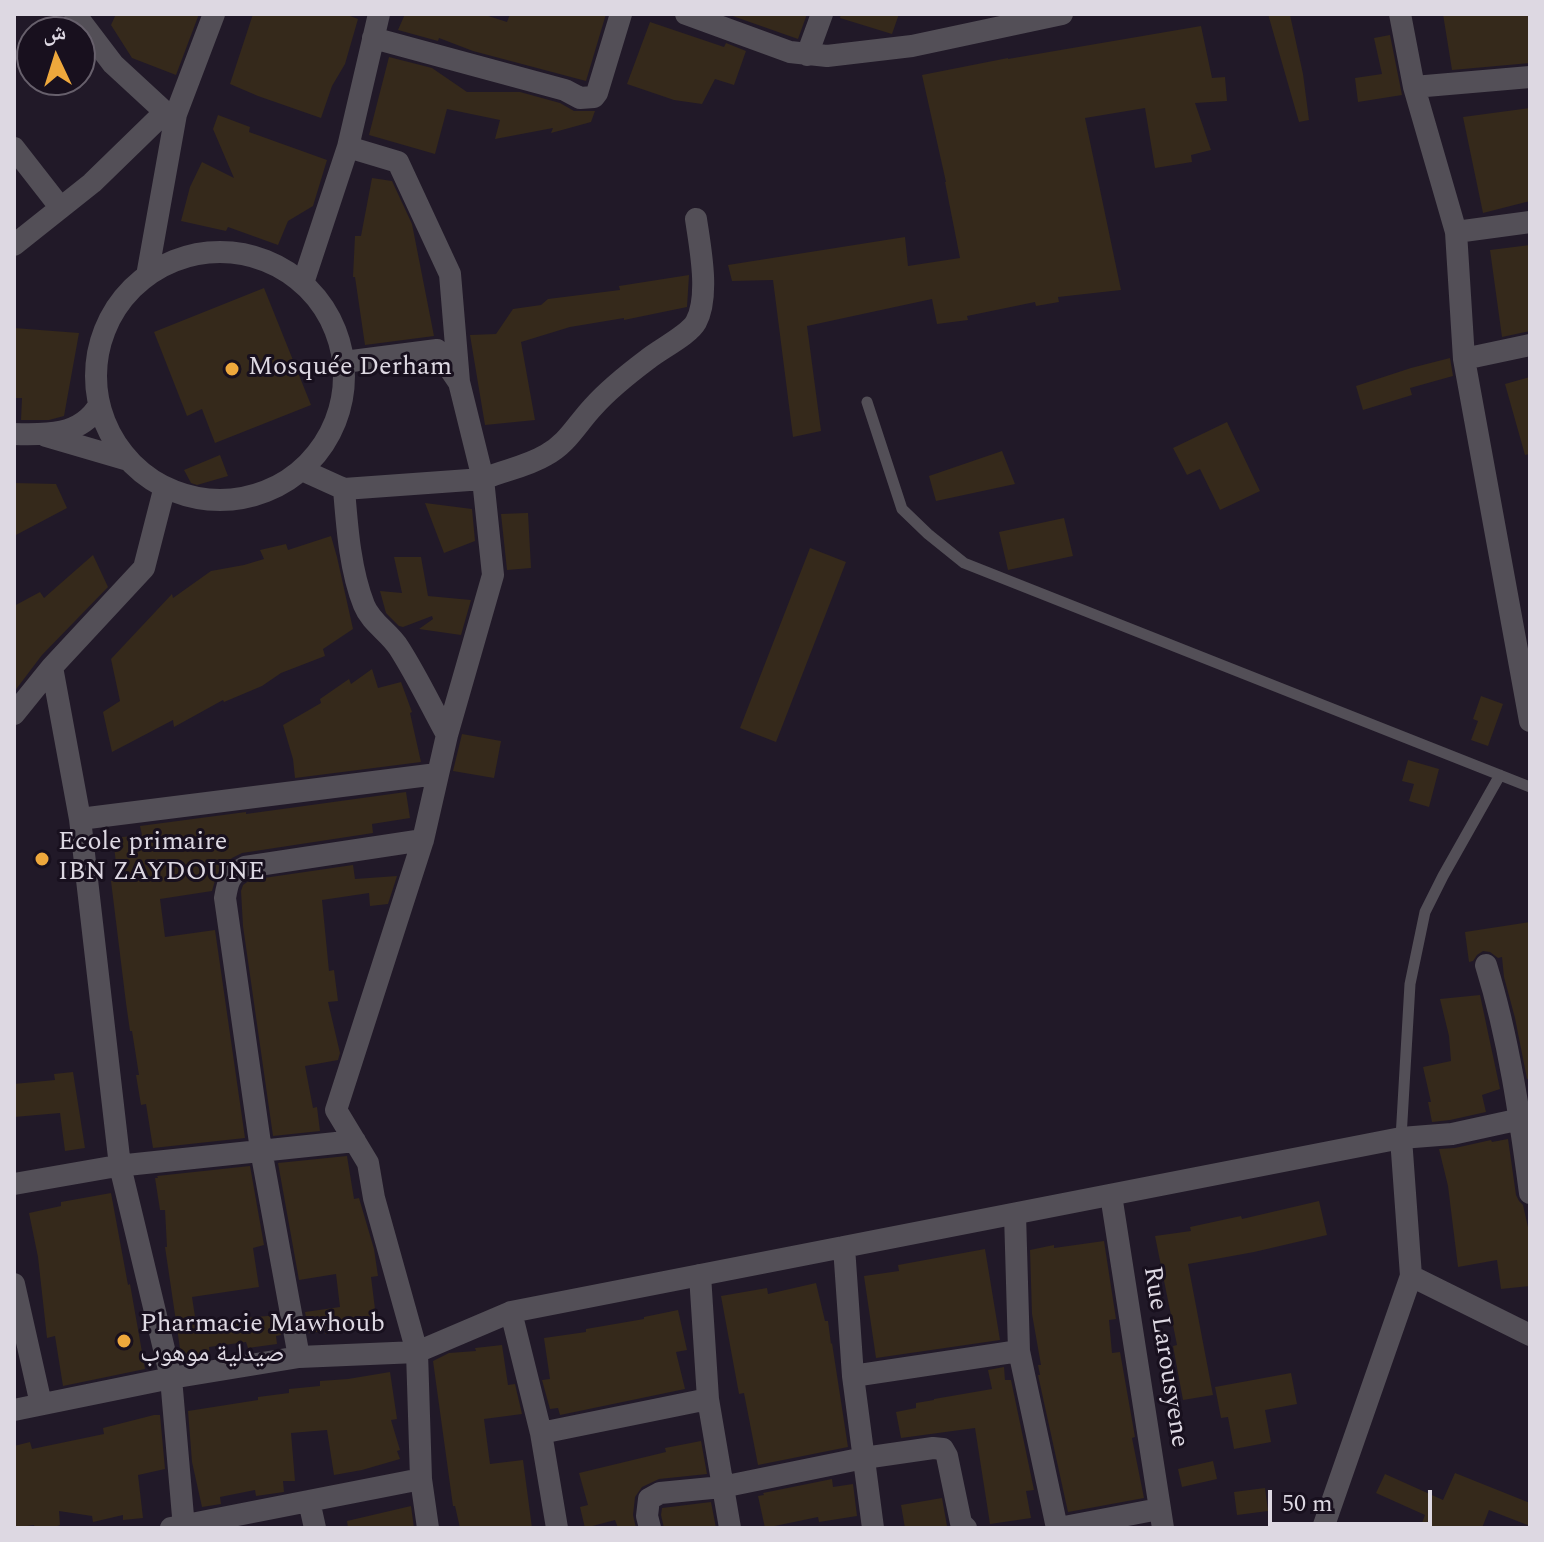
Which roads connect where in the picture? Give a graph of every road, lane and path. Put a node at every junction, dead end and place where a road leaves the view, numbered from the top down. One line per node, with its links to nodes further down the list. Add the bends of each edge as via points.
1 (75, 14): 13 (street, via 113,64)
2 (214, 14): 13 (street)
3 (379, 14): 9 (street)
4 (621, 14): 9 (street, via 594,97 580,98)
5 (686, 14): 10 (street)
6 (822, 14): 10 (street)
7 (1062, 14): 10 (street, via 912,46)
8 (1400, 14): 12 (street)
9 (373, 38): 14 (street)
10 (807, 55)
11 (1530, 77): 12 (street)
12 (1414, 87): 19 (street)
13 (171, 113): 16 (street); 21 (street)
14 (348, 147): 22 (street); 26 (street, via 398,162 403,171 450,274)
15 (14, 148): 16 (street)
16 (60, 207): 20 (street)
17 (696, 219): 33 (street, via 703,265 696,323 621,379 548,455)
18 (1530, 222): 19 (street)
19 (1456, 232): 24 (street)
20 (14, 245)
21 (147, 276): 22 (street, via 189,256 234,253 256,257); 28 (street, via 126,296 99,348)
22 (303, 283): 25 (street, via 323,305)
23 (1530, 345): 24 (street)
24 (1464, 359): 36 (street)
25 (344, 362): 26 (street, via 437,350); 32 (street, via 337,421)
26 (459, 382): 33 (street)
27 (867, 402): 42 (lane, via 902,509 964,563)
28 (99, 405): 30 (street, via 83,425); 31 (street)
29 (14, 434): 30 (street)
30 (41, 435): 31 (street)
31 (128, 460): 35 (street)
32 (302, 470): 34 (street); 35 (street, via 268,491 230,500)
33 (483, 479): 34 (street); 40 (street, via 493,575)
34 (344, 489): 40 (street, via 364,606 399,648)
35 (164, 490): 37 (street, via 144,568)
36 (1523, 640): 39 (street)
37 (52, 667): 38 (street); 44 (street)
38 (14, 714)
39 (1530, 721)
40 (447, 735): 41 (street)
41 (437, 774): 44 (street); 45 (street)
42 (1500, 775): 43 (lane); 48 (lane, via 1425,912 1410,984)
43 (1530, 787)
44 (80, 819): 51 (street)
45 (423, 840): 49 (street, via 336,1110); 50 (street, via 245,867 228,881 225,898)
46 (1486, 965): 47 (street)
47 (1525, 1118): 48 (street, via 1452,1134); 53 (street)
48 (1401, 1138): 54 (street); 58 (street)
49 (355, 1141): 50 (street); 63 (street, via 368,1163)
50 (261, 1150): 51 (street); 64 (street)
51 (120, 1166): 52 (street); 66 (street)
52 (14, 1184)
53 (1530, 1193)
54 (1111, 1195): 55 (street); 75 (street, Rue Larousyene)
55 (1015, 1214): 56 (street); 62 (street)
56 (844, 1247): 57 (street); 65 (street)
57 (700, 1275): 60 (street); 67 (street)
58 (1411, 1276): 61 (street); 85 (street)
59 (14, 1284): 68 (street)
60 (511, 1312): 63 (street); 70 (street)
61 (1530, 1335)
62 (1019, 1351): 65 (street); 84 (street)
63 (417, 1352): 64 (street); 72 (street)
64 (299, 1357): 66 (street)
65 (853, 1376): 71 (street)
66 (171, 1378): 68 (street); 76 (street)
67 (708, 1399): 70 (street); 73 (street)
68 (41, 1404): 69 (street)
69 (14, 1410)
70 (541, 1433): 79 (street)
71 (864, 1458): 73 (street); 82 (street); 83 (street, via 943,1449)
72 (421, 1479): 74 (street); 78 (street)
73 (722, 1487): 80 (street, via 653,1496 647,1508); 81 (street)
74 (309, 1501): 76 (street); 77 (street)
75 (1161, 1519): 84 (street)
76 (179, 1527)
77 (315, 1528)
78 (428, 1528)
79 (557, 1528)
80 (650, 1528)
81 (730, 1528)
82 (873, 1528)
83 (966, 1528)
84 (1058, 1528)
85 (1323, 1528)

